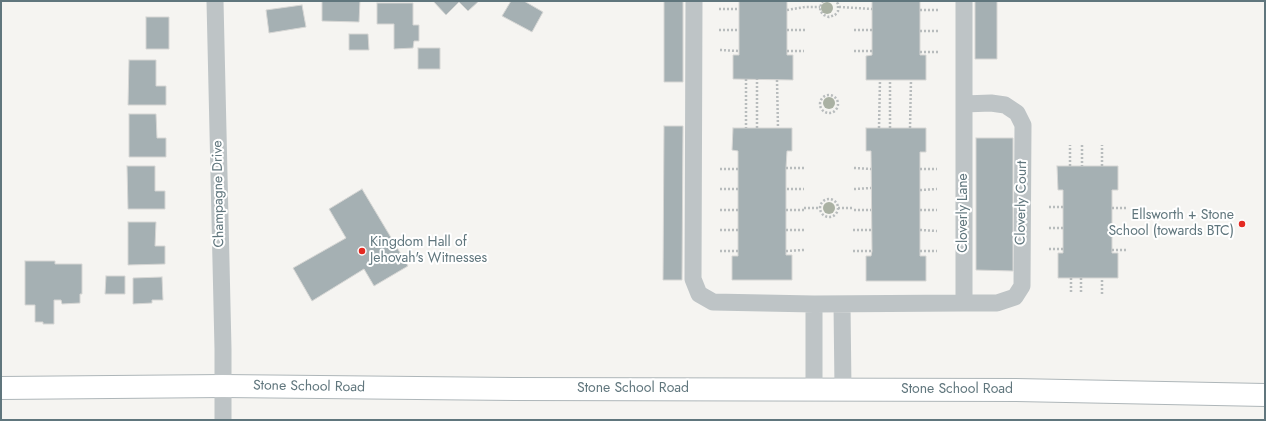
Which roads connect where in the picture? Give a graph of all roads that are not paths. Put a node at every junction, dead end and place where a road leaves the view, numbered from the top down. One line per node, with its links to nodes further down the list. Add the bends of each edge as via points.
1 (215, 1): 8 (street, Champagne Drive)
2 (694, 1): 6 (street, via 693,279 699,294 713,302)
3 (964, 1): 4 (street, Cloverly Lane)
4 (964, 104): 5 (street, Cloverly Lane); 5 (street, Cloverly Court, via 991,102 1005,105 1017,113 1023,125 1022,286 1014,297 997,303)
5 (964, 303): 7 (street)
6 (814, 304): 7 (street); 10 (street)
7 (842, 304): 11 (street)
8 (223, 386): 9 (main road, Stone School Road); 10 (main road, Stone School Road); 13 (street, Champagne Drive)
9 (1, 388)
10 (814, 389): 11 (main road, Stone School Road)
11 (843, 389): 12 (main road, Stone School Road)
12 (1265, 395)
13 (223, 420)

